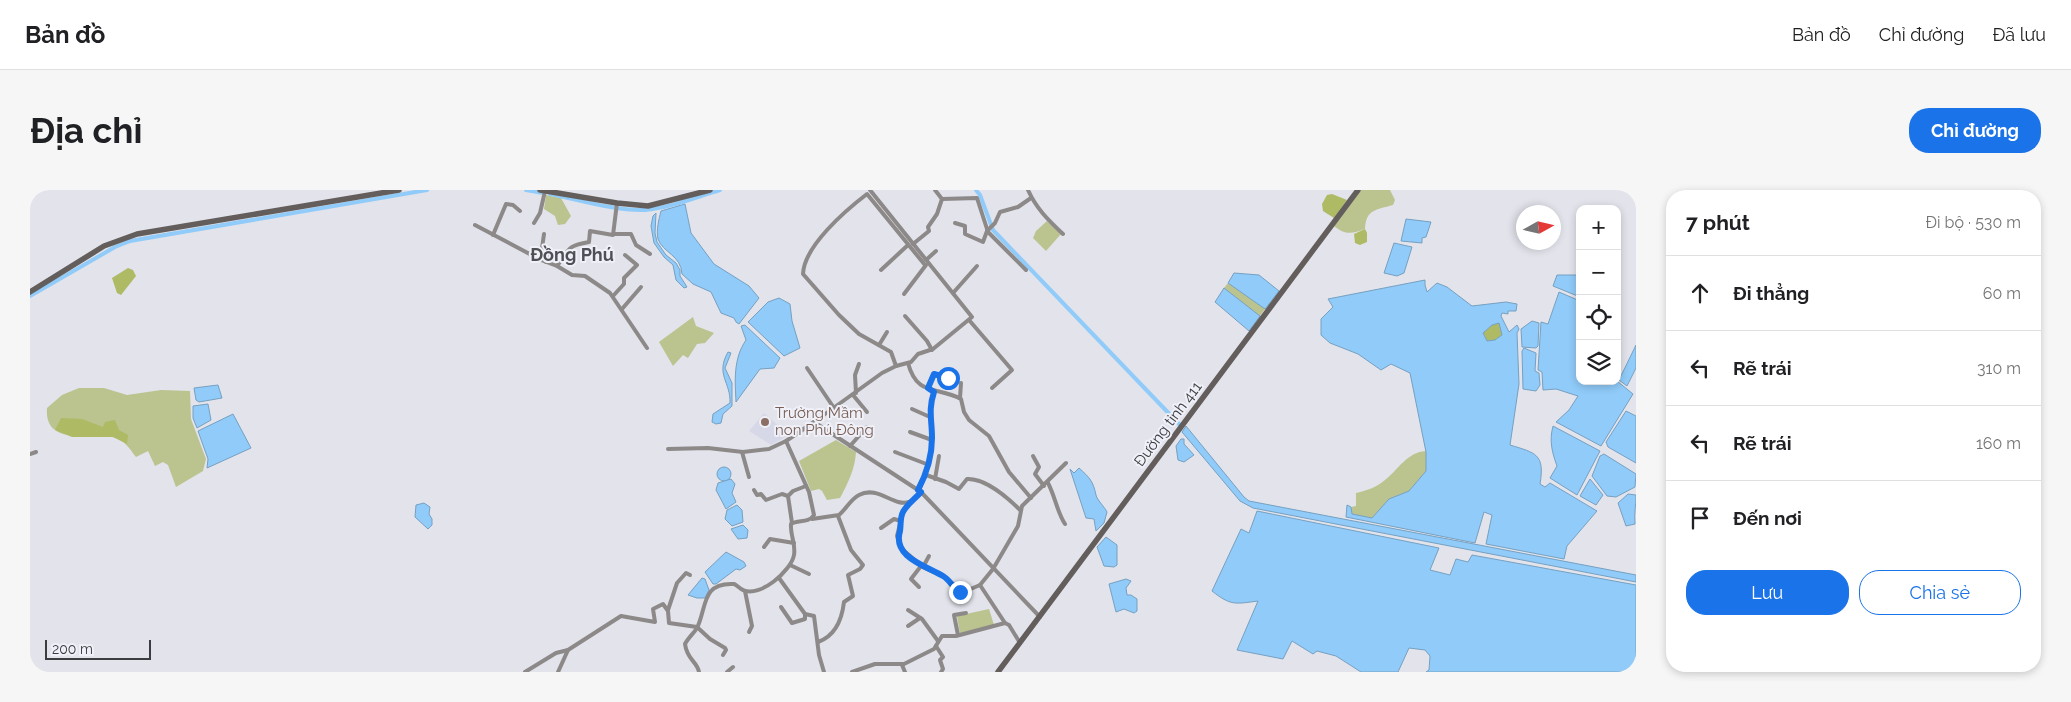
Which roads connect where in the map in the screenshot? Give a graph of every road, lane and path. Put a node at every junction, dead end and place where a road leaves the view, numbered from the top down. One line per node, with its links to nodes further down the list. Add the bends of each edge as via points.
1 (399, 190): 31 (main road, via 137,234 104,246)
2 (710, 190): 10 (main road, via 648,206)
3 (870, 190): 20 (street)
4 (935, 190): 9 (street)
5 (1028, 190): 8 (street)
6 (1358, 190): 107 (main road, Đường tỉnh 411)
7 (544, 193): 10 (main road); 12 (street, via 540,213)
8 (1031, 198): 15 (street, via 1018,207 1000,212 995,224); 18 (street)
9 (942, 199): 15 (street, via 977,198); 20 (street, via 928,226 929,232)
10 (617, 206): 17 (street)
11 (520, 211): 19 (street, via 506,204)
12 (534, 223)
13 (955, 223): 15 (street, via 965,226 964,234 982,242)
14 (475, 225): 19 (street)
15 (987, 231): 29 (street)
16 (544, 234): 24 (street, via 542,248 547,253)
17 (614, 234): 23 (street, via 631,234 635,244); 26 (street, via 591,231 589,242 570,247)
18 (1063, 234)
19 (493, 235): 24 (street)
20 (911, 244): 25 (street); 28 (street); 39 (street, via 867,194 829,227 810,252 803,270 803,275 848,323)
21 (936, 251): 25 (street)
22 (625, 254): 34 (street, via 637,265)
23 (650, 254)
24 (546, 262): 26 (street)
25 (926, 263): 32 (street); 33 (street)
26 (557, 266): 34 (street, via 585,276)
27 (977, 266): 32 (street)
28 (881, 270)
29 (1026, 270)
30 (641, 287): 35 (street)
31 (30, 292)
32 (953, 293): 37 (street)
33 (904, 294)
34 (613, 296): 35 (street)
35 (622, 309): 40 (street)
36 (905, 316): 41 (street)
37 (971, 318): 41 (street); 49 (street, via 1012,370)
38 (887, 332): 39 (street)
39 (879, 345): 44 (street, via 892,352)
40 (646, 348)
41 (932, 350): 42 (street, via 918,354)
42 (908, 362): 44 (street); 48 (street, via 916,380)
43 (859, 364): 51 (street)
44 (896, 366): 51 (street)
45 (807, 368): 53 (street)
46 (948, 378): 48 (street, via 934,374)
47 (960, 383): 52 (street)
48 (928, 388): 50 (street)
49 (992, 388)
50 (934, 392): 52 (street); 56 (street)
51 (854, 394): 53 (street); 55 (street)
52 (960, 398): 81 (street, via 969,420 989,436 1009,472)
53 (834, 408): 57 (street)
54 (912, 409): 56 (street)
55 (867, 412)
56 (930, 417): 60 (street)
57 (814, 422): 61 (street); 62 (street)
58 (866, 428): 62 (street)
59 (910, 432): 60 (street)
60 (932, 440): 70 (street)
61 (786, 441): 65 (street, via 766,450); 76 (street)
62 (850, 446): 79 (street)
63 (668, 449): 65 (street, via 708,448)
64 (36, 452): 67 (street)
65 (742, 452): 73 (street)
66 (895, 452): 70 (street)
67 (30, 454)
68 (939, 456): 74 (street)
69 (1033, 456): 77 (street, via 1040,468 1035,474)
70 (929, 465): 72 (street)
71 (1065, 465): 75 (street)
72 (926, 475): 74 (street); 79 (street)
73 (749, 477)
74 (935, 479): 83 (street, via 959,489 967,479 981,481 1007,497)
75 (1048, 483): 77 (street); 88 (street)
76 (806, 486): 80 (street); 85 (street, via 814,515)
77 (1044, 486): 81 (street)
78 (754, 490): 80 (street, via 766,500 782,494)
79 (920, 491): 82 (street); 95 (street)
80 (788, 496): 87 (street)
81 (1032, 498): 83 (street)
82 (909, 502): 84 (street, via 879,493 862,494 856,496); 86 (street)
83 (1020, 510): 95 (street, via 1019,524)
84 (838, 516): 85 (street); 114 (street, via 851,550 863,564 848,575 853,596 844,602 844,611 834,630 828,638)
85 (811, 519): 87 (street)
86 (901, 521): 89 (street, via 892,519); 94 (street, via 898,543 910,558)
87 (792, 523): 90 (street, via 790,530)
88 (1065, 524)
89 (881, 528)
90 (794, 544): 91 (street, via 770,539); 93 (street)
91 (764, 547)
92 (929, 556): 94 (street)
93 (790, 565): 96 (street); 98 (street)
94 (922, 566): 99 (street, via 946,578 960,592); 100 (street, via 911,579)
95 (993, 569): 99 (street); 107 (street)
96 (809, 574)
97 (690, 575): 103 (street, via 687,572 677,583)
98 (780, 578): 101 (street, via 762,588); 106 (street)
99 (980, 585): 109 (street)
100 (919, 587)
101 (745, 591): 111 (street, via 734,584 716,587 704,601); 112 (street, via 752,626)
102 (781, 607): 106 (street, via 792,623 804,620)
103 (668, 610): 111 (street, via 669,623); 117 (street, via 663,604 653,609 655,622 621,616)
104 (908, 610): 108 (street)
105 (966, 613): 113 (street, via 955,614)
106 (805, 614): 114 (street, via 814,615)
107 (1040, 617): 116 (main road, Đường tỉnh 411)
108 (920, 618): 110 (street); 115 (street)
109 (1005, 623): 113 (street); 116 (street)
110 (908, 626)
111 (697, 627): 118 (street, via 726,649); 124 (street, via 685,646 688,657 698,666)
112 (750, 632)
113 (958, 635): 115 (street, via 942,636)
114 (818, 642): 126 (street)
115 (937, 643): 119 (street); 130 (street, via 943,657 940,660)
116 (1020, 643): 131 (main road, Đường tỉnh 411)
117 (568, 650): 122 (street, via 556,653); 123 (street)
118 (723, 655)
119 (902, 665): 120 (street); 129 (street)
120 (864, 666): 127 (street); 128 (street)
121 (733, 667): 125 (street)
122 (525, 672)
123 (558, 672)
124 (699, 672)
125 (727, 672)
126 (824, 672)
127 (852, 672)
128 (863, 672)
129 (905, 672)
130 (941, 672)
131 (998, 672)

